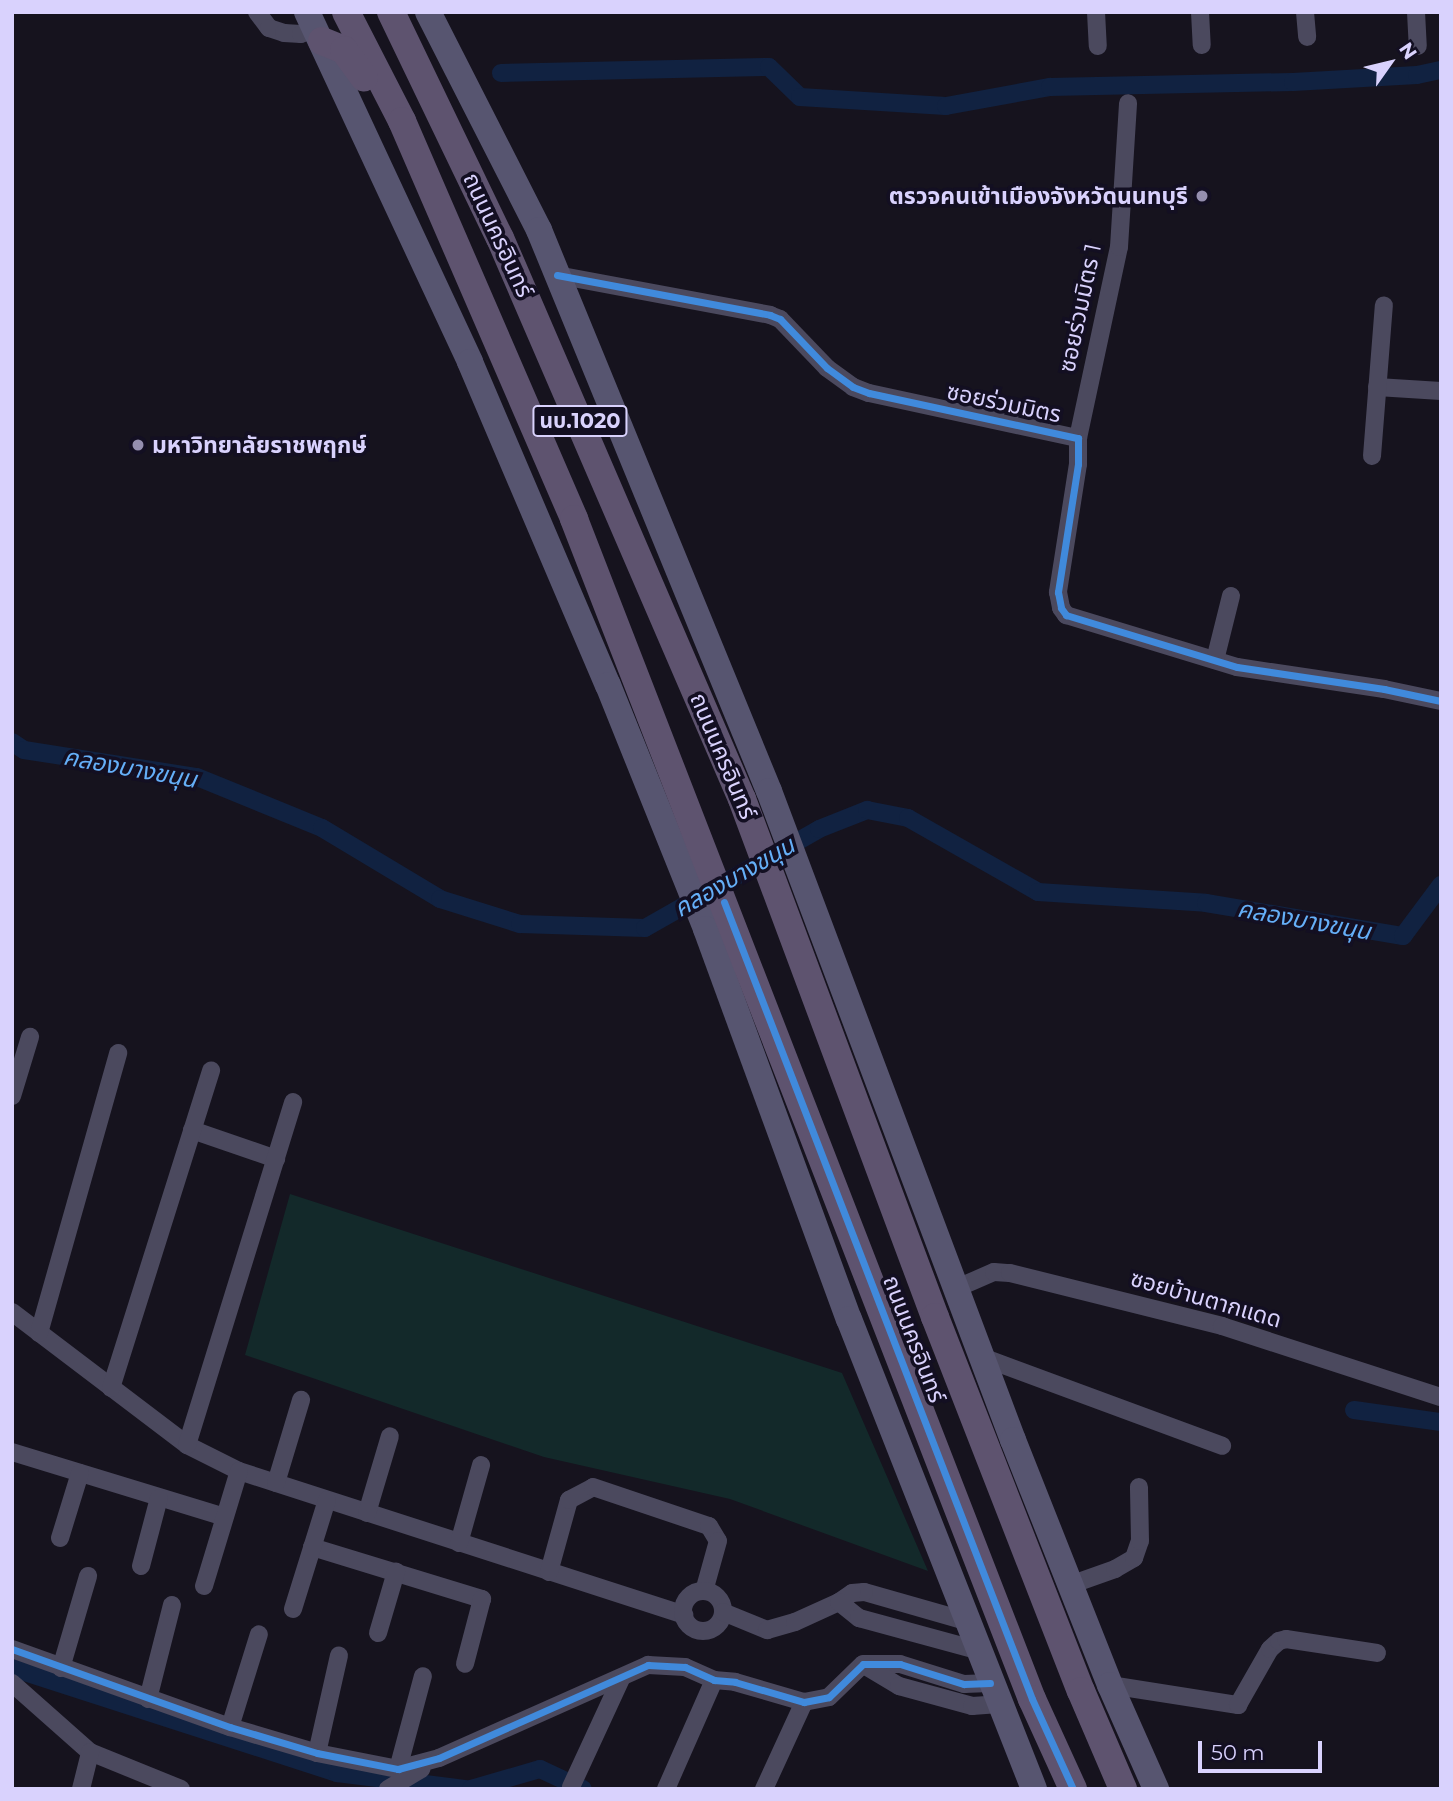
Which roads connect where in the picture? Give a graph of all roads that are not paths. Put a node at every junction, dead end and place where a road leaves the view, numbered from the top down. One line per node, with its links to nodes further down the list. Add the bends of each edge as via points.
1 (257, 12): 9 (street, via 269,28 284,33 301,34)
2 (345, 12): 15 (main road, ถนนนครอินทร์ / นบ.1020)
3 (391, 12): 98 (main road, ถนนนครอินทร์ / นบ.1020, via 546,342 756,836 935,1317)
4 (428, 12): 16 (main road, ถนนนครอินทร์ / นบ.1020, via 539,230)
5 (1096, 12): 12 (street)
6 (1200, 12): 11 (street)
7 (1305, 12): 10 (street)
8 (1416, 12): 13 (street)
9 (315, 27): 15 (main road, via 344,50 387,112); 25 (main road, ถนนนครอินทร์ / นบ.1020, via 470,362 688,884)
10 (1307, 37)
11 (1202, 45)
12 (1098, 46)
13 (1419, 46)
14 (1128, 103): 20 (street, ซอยร่วมมิตร 1, via 1119,247)
15 (402, 121): 25 (main road, ถนนนครอินทร์ / นบ.1020, via 574,519 711,867)
16 (557, 275): 20 (street, ซอยร่วมมิตร, via 769,315 780,319 827,368 853,387); 33 (main road, ถนนนครอินทร์ / นบ.1020, via 782,824)
17 (1384, 305): 18 (street)
18 (1377, 387): 19 (street); 21 (street)
19 (1441, 391)
20 (1078, 438): 23 (street, ซอยร่วมมิตร, via 1058,592 1061,608 1073,618)
21 (1372, 456)
22 (1231, 596): 23 (street)
23 (1216, 660): 24 (street, ซอยร่วมมิตร)
24 (1441, 702)
25 (712, 908): 68 (main road, ถนนนครอินทร์ / นบ.1020, via 849,1320); 97 (main road, ถนนนครอินทร์ / นบ.1020, via 1032,1699)
26 (30, 1037): 29 (street)
27 (118, 1053): 35 (street)
28 (211, 1070): 31 (street)
29 (12, 1096)
30 (293, 1102): 32 (street)
31 (192, 1130): 32 (street); 37 (street)
32 (275, 1159): 41 (street)
33 (957, 1288): 36 (main road, ถนนนครอินทร์ / นบ.1020); 38 (street, ซอยบ้านตากแดด, via 994,1272 1010,1273 1222,1326)
34 (12, 1312): 35 (street)
35 (39, 1333): 37 (street)
36 (982, 1357): 42 (street); 60 (main road, ถนนนครอินทร์ / นบ.1020)
37 (111, 1388): 41 (street)
38 (1441, 1397)
39 (301, 1400): 47 (street)
40 (390, 1436): 51 (street)
41 (187, 1445): 45 (street)
42 (1222, 1446)
43 (12, 1452): 46 (street)
44 (481, 1465): 54 (street)
45 (239, 1471): 47 (street); 52 (street)
46 (80, 1473): 49 (street); 53 (street)
47 (276, 1483): 50 (street)
48 (1139, 1487): 60 (street, via 1140,1541 1134,1558)
49 (159, 1498): 52 (street); 56 (street)
50 (327, 1500): 51 (street); 55 (street)
51 (367, 1513): 54 (street)
52 (224, 1517): 61 (street)
53 (60, 1538)
54 (459, 1543): 58 (street)
55 (312, 1547): 57 (street); 65 (street)
56 (141, 1566)
57 (396, 1572): 69 (street); 75 (street, via 482,1599)
58 (549, 1572): 62 (street, via 569,1500 593,1487 709,1526 718,1541); 67 (street)
59 (88, 1576): 76 (street)
60 (1070, 1585): 80 (main road, ถนนนครอินทร์ / นบ.1020)
61 (204, 1586)
62 (704, 1591): 66 (street, via 720,1600); 67 (street, via 688,1598)
63 (839, 1602): 66 (street, via 767,1630); 68 (street, via 852,1593 864,1592); 72 (street, via 859,1618)
64 (172, 1605): 83 (street)
65 (293, 1609)
66 (723, 1612): 67 (street, via 719,1624 702,1631 690,1626)
67 (684, 1615)
68 (967, 1622): 72 (main road, ถนนนครอินทร์ / นบ.1020)
69 (378, 1633)
70 (259, 1634): 85 (street)
71 (12, 1649): 76 (street)
72 (977, 1650): 82 (main road, ถนนนครอินทร์ / นบ.1020)
73 (1377, 1653): 80 (street, via 1286,1639 1270,1649 1238,1705)
74 (339, 1655): 87 (street)
75 (465, 1664)
76 (61, 1668): 83 (street)
77 (423, 1676): 89 (street)
78 (621, 1679): 79 (street, via 648,1665 685,1667); 88 (street); 90 (street)
79 (715, 1680): 84 (street); 94 (street)
80 (1110, 1685): 99 (main road, ถนนนครอินทร์ / นบ.1020)
81 (13, 1687): 86 (street)
82 (995, 1693): 84 (street, via 972,1706 899,1686 863,1664 829,1697); 96 (main road, ถนนนครอินทร์ / นบ.1020)
83 (148, 1699): 85 (street)
84 (804, 1702): 95 (street)
85 (230, 1727): 87 (street)
86 (90, 1752): 91 (street); 92 (street)
87 (317, 1753): 89 (street)
88 (439, 1758): 89 (street); 93 (street)
89 (398, 1769)
90 (571, 1787)
91 (175, 1788)
92 (81, 1789)
93 (388, 1789)
94 (666, 1789)
95 (764, 1789)
96 (1034, 1789)
97 (1073, 1789)
98 (1123, 1789)
99 (1156, 1789)

